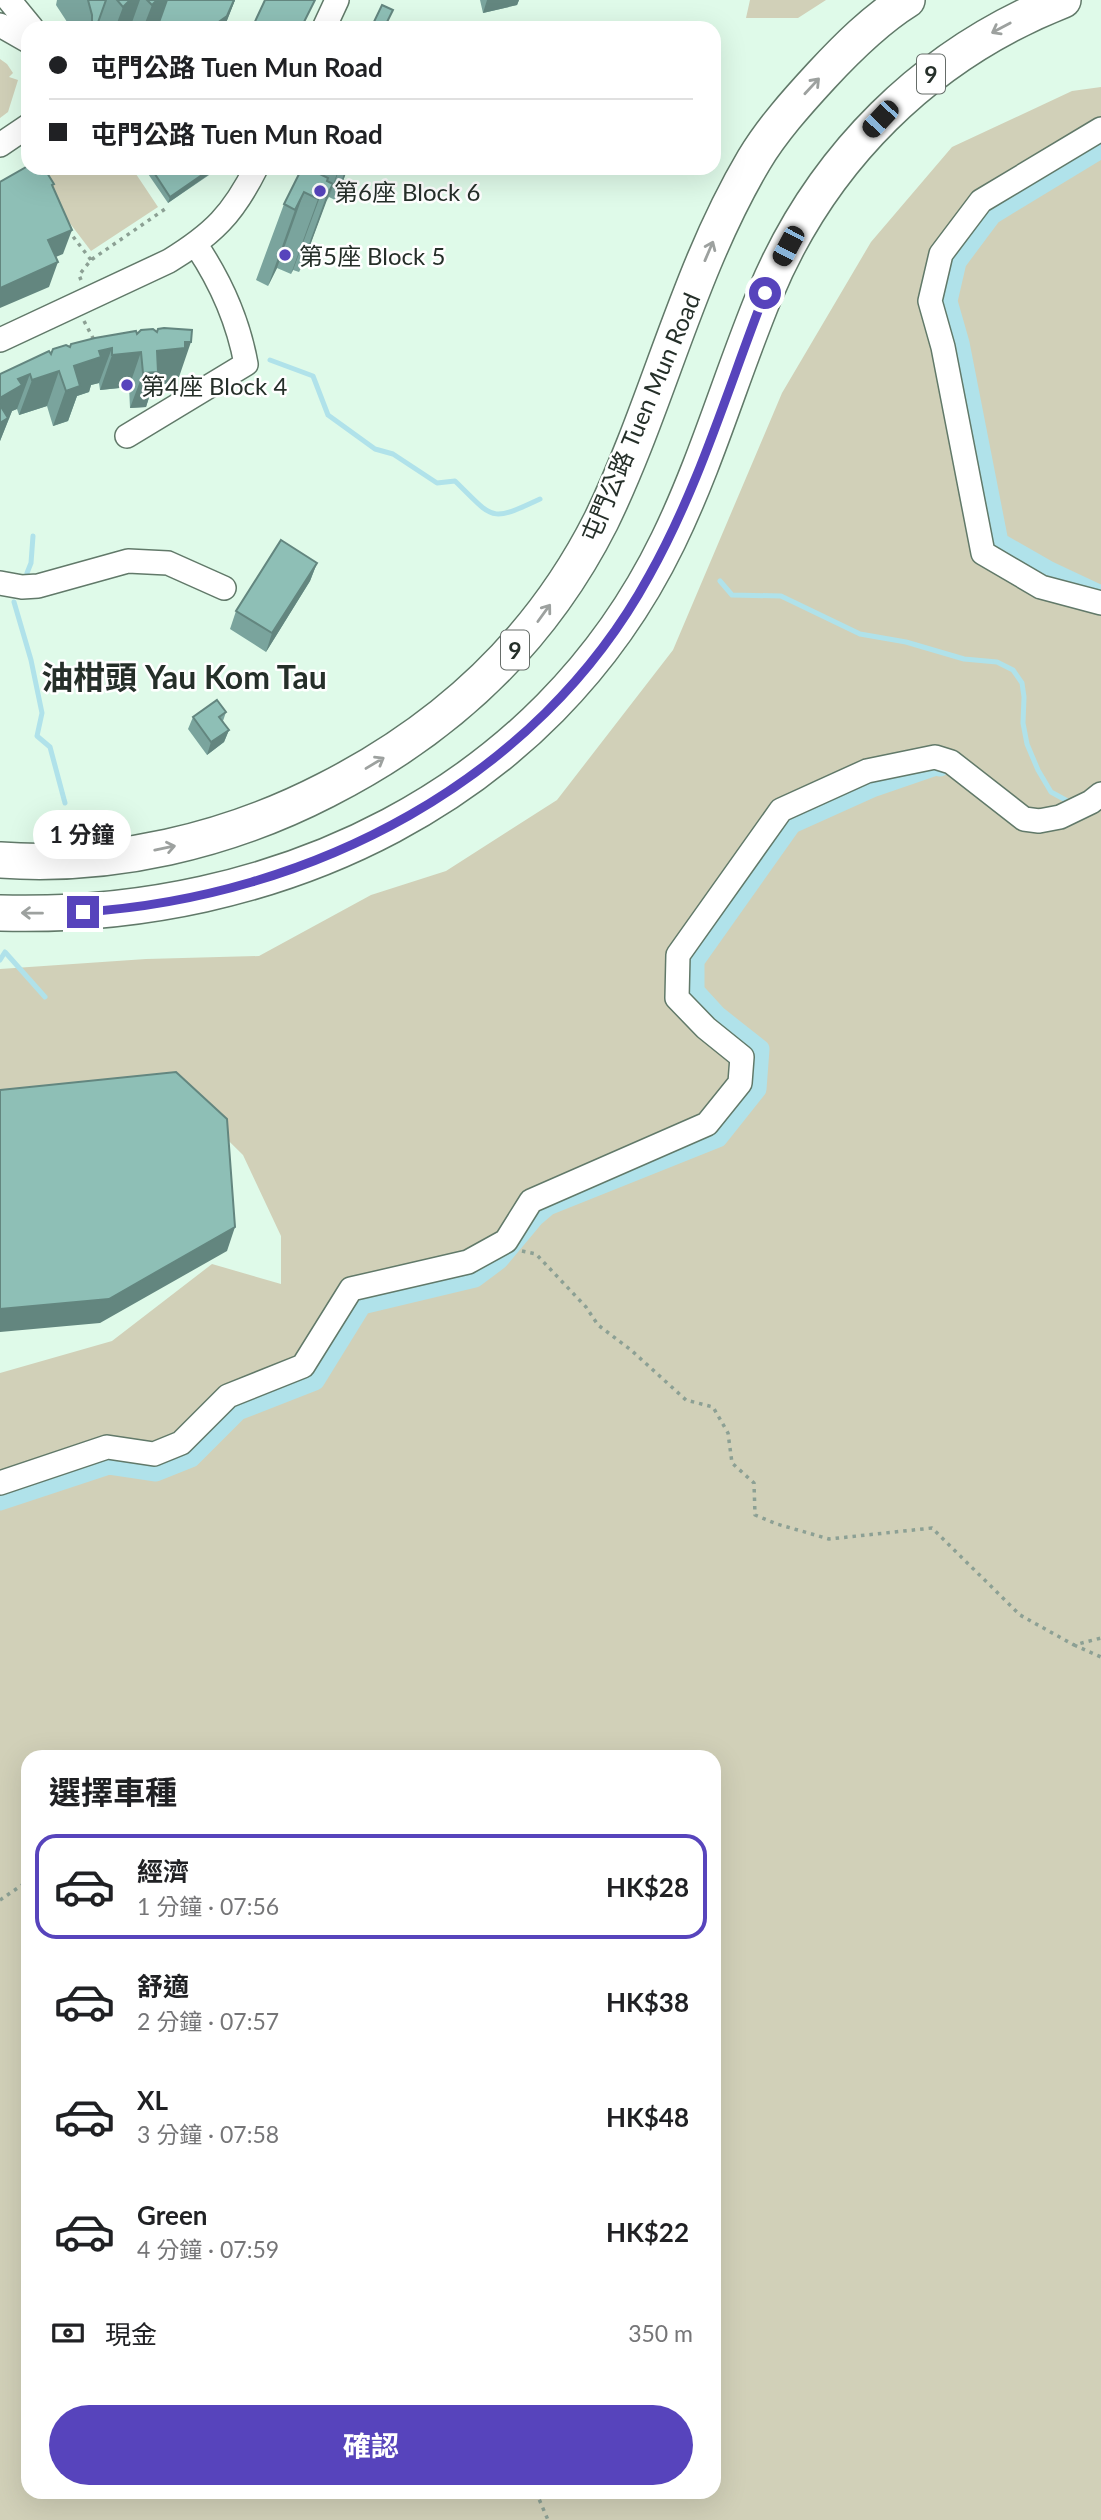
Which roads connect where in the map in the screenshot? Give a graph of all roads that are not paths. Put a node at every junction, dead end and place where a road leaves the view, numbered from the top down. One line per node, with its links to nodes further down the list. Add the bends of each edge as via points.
1 (9, 0): 5 (street)
2 (337, 0): 6 (street)
3 (907, 0): 20 (highway, 屯門公路 Tuen Mun Road / 9, one-way to 3, via 143,853 268,817 381,761 494,672 553,599 599,523 711,247 733,197 768,138 849,47)
4 (1063, 0): 21 (highway, 9, one-way to 21, via 993,33 940,66 880,119 826,183 795,231 765,293 684,508 650,576 594,660 512,744 450,792 393,826 273,876 141,906)
5 (26, 21)
6 (327, 21)
7 (0, 25): 8 (street)
8 (21, 37)
9 (1101, 129): 18 (street, via 981,201 941,254 930,301 983,553 1041,586)
10 (21, 131): 11 (street)
11 (0, 145)
12 (252, 175): 13 (street, via 232,210)
13 (196, 245): 14 (street); 15 (street, via 227,298 246,364)
14 (0, 340)
15 (127, 436)
16 (0, 583): 17 (street, via 38,586 128,561 168,563)
17 (224, 589)
18 (1101, 603)
19 (1101, 793): 22 (street, via 1060,817 1024,819 951,762 935,757 867,771 781,810 678,955 677,998 742,1057 740,1083 707,1124 531,1201 506,1241 468,1262 351,1289 303,1366 229,1396 181,1443 154,1454 107,1447)
20 (0, 860)
21 (0, 913)
22 (0, 1483)

